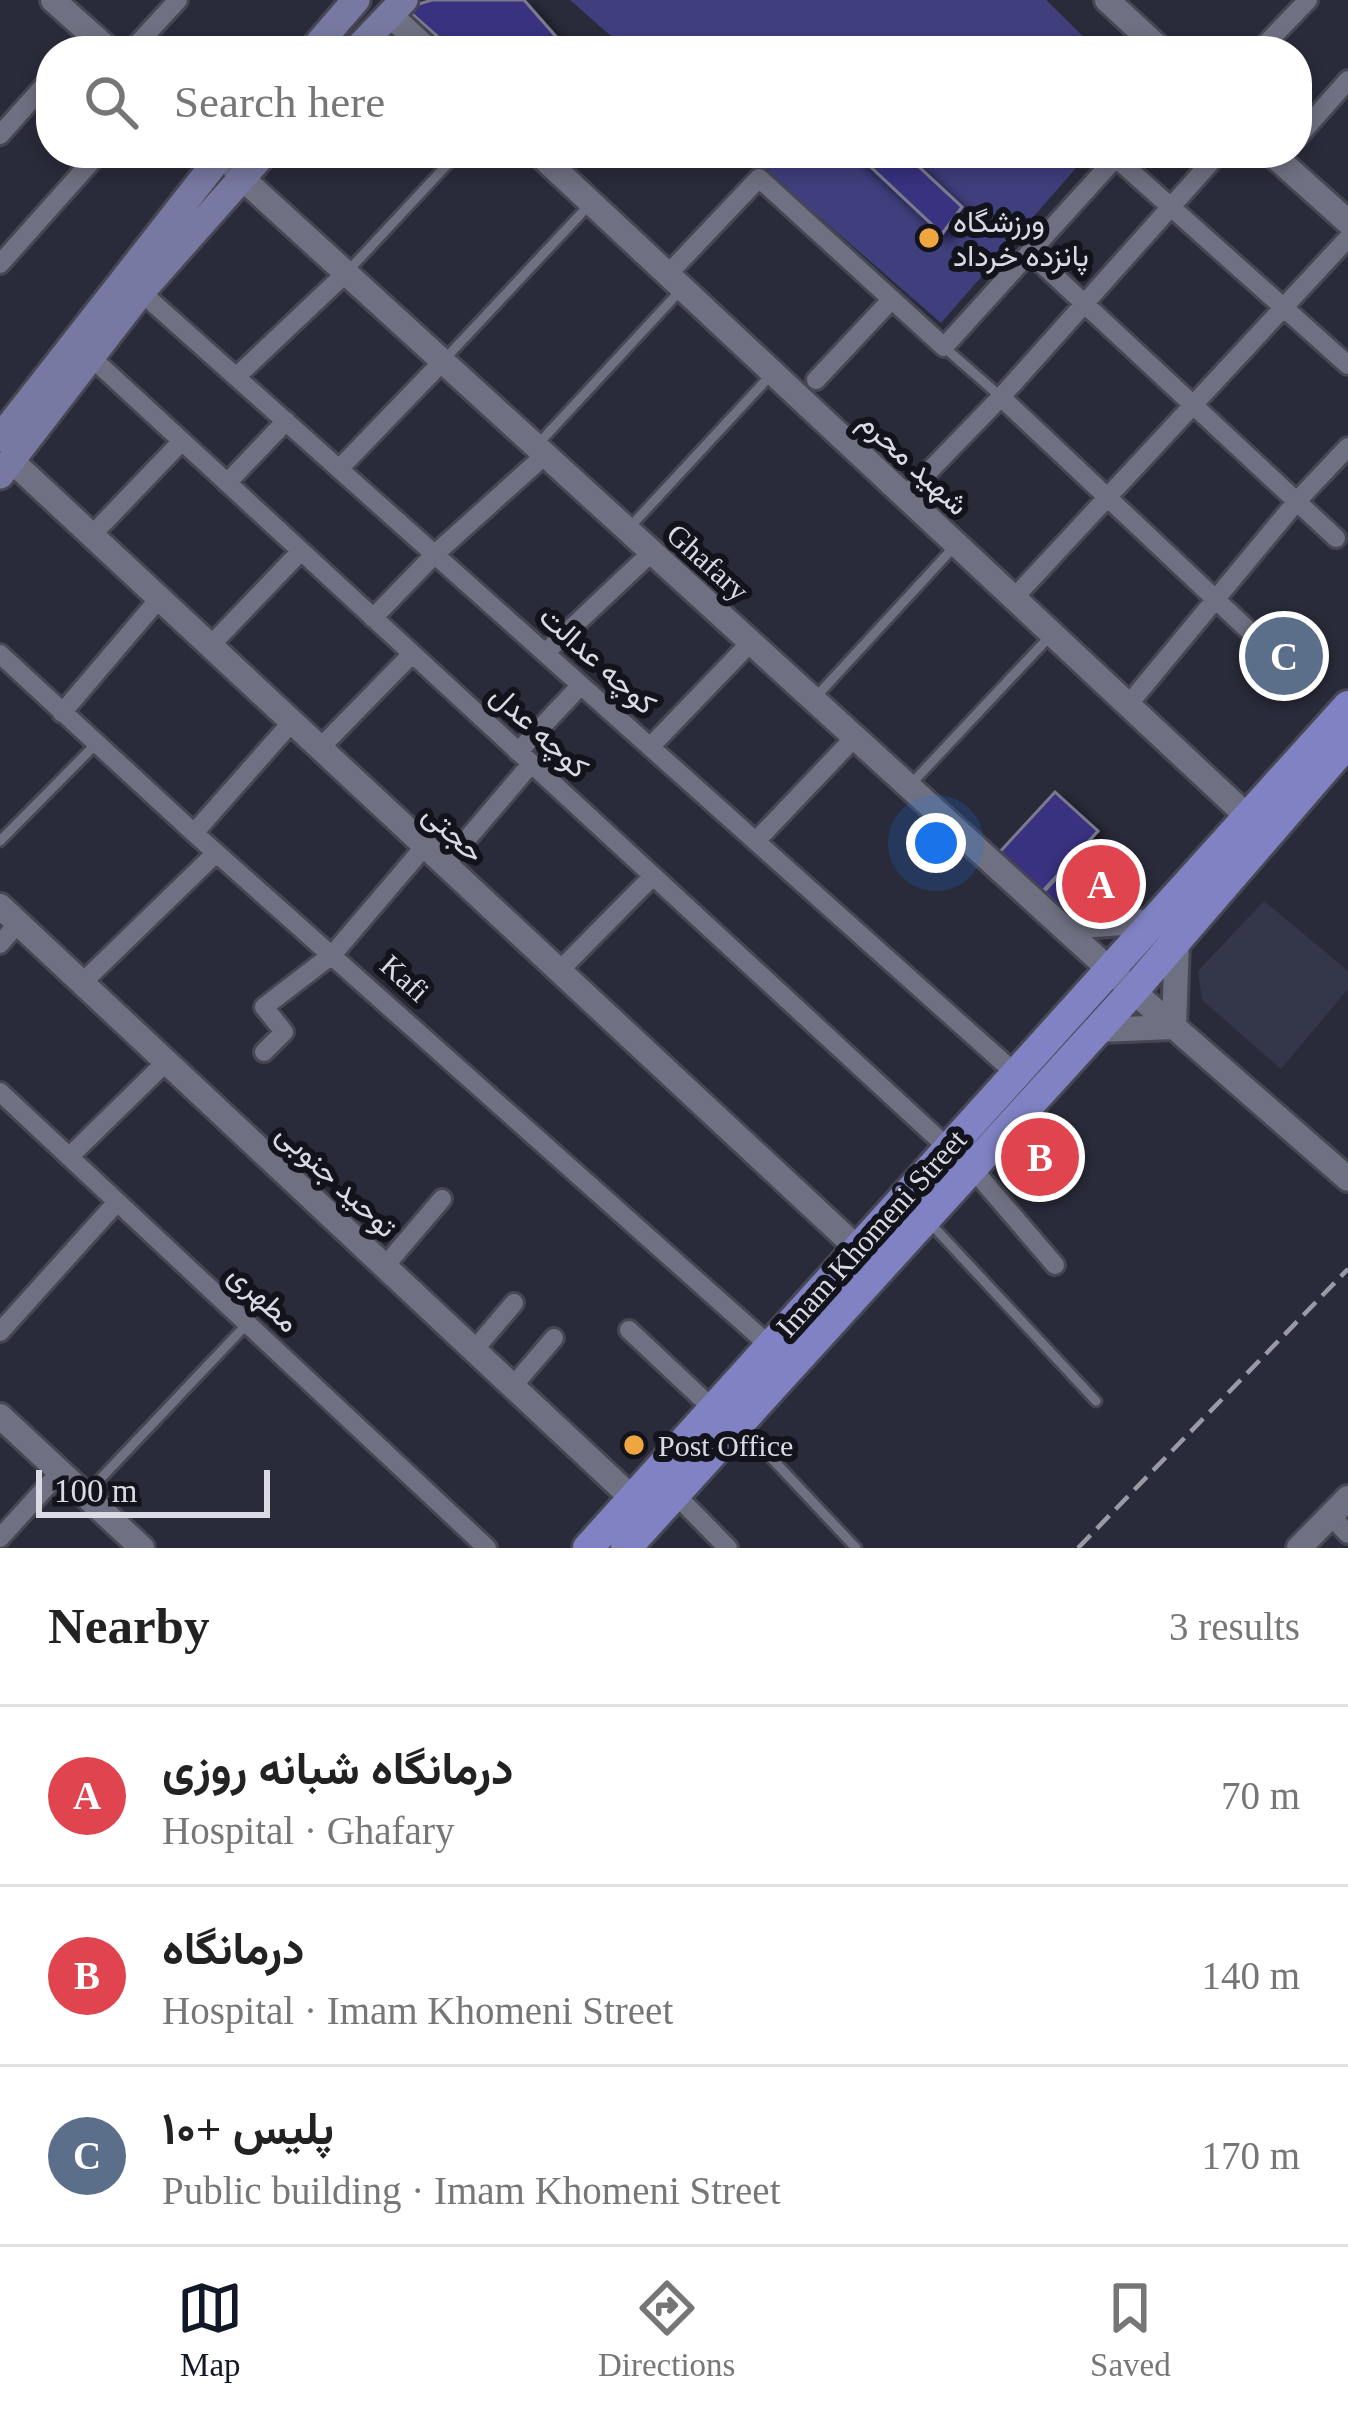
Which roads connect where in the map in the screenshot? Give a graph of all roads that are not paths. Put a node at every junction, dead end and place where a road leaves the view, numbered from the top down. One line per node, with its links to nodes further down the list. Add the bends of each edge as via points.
1 (53, 0): 7 (street)
2 (178, 0): 8 (street)
3 (356, 0): 9 (main road)
4 (1107, 0): 12 (street)
5 (1308, 0): 13 (street)
6 (396, 7): 10 (main road); 11 (street)
7 (84, 36)
8 (145, 36)
9 (325, 36)
10 (369, 36)
11 (418, 36)
12 (1146, 36)
13 (1273, 36)
14 (1348, 80): 16 (street)
15 (36, 95): 17 (street)
16 (1312, 121)
17 (0, 135)
18 (86, 168): 34 (street)
19 (212, 168): 54 (main road)
20 (234, 168): 28 (street, Ghafary)
21 (251, 168): 28 (main road)
22 (444, 168): 35 (lane)
23 (554, 168): 29 (street, شهید محرم)
24 (1106, 168): 33 (street)
25 (1131, 168): 30 (street)
26 (1206, 168): 30 (street)
27 (1291, 168): 31 (street)
28 (242, 178): 35 (street, Ghafary); 37 (main road)
29 (591, 203): 36 (street, شهید محرم); 43 (lane)
30 (1172, 208): 39 (street); 40 (street)
31 (1348, 223)
32 (1348, 238): 40 (street)
33 (1030, 253): 39 (street); 41 (street)
34 (0, 263)
35 (346, 273): 43 (street, Ghafary); 46 (street)
36 (675, 281): 38 (street, via 759,178); 45 (street, شهید محرم); 53 (lane)
37 (141, 292): 42 (main road); 46 (street, کوچه عدالت)
38 (892, 299): 41 (street); 47 (street)
39 (1085, 303): 48 (street); 49 (street)
40 (1284, 308): 44 (street); 49 (street)
41 (944, 347): 48 (lane)
42 (92, 358): 51 (street, کوچه عدل); 54 (main road)
43 (442, 361): 53 (street, Ghafary); 55 (street)
44 (1348, 365)
45 (773, 373): 57 (street, شهید محرم); 60 (lane)
46 (236, 377): 50 (street, کوچه عدالت)
47 (816, 380)
48 (1001, 397): 57 (street); 58 (street)
49 (1192, 404): 58 (street); 59 (street)
50 (286, 421): 55 (street, کوچه عدالت); 56 (street)
51 (182, 441): 56 (street, کوچه عدل); 61 (street)
52 (1348, 447): 59 (street)
53 (541, 450): 60 (street, Ghafary); 66 (street)
54 (4, 458): 61 (street, حجتی)
55 (339, 469): 66 (street, کوچه عدالت)
56 (227, 483): 64 (street, کوچه عدل)
57 (905, 496): 63 (street, شهید محرم)
58 (1106, 497): 67 (street); 69 (street)
59 (1297, 502): 62 (street); 69 (street)
60 (628, 530): 65 (street, Ghafary)
61 (91, 536): 68 (street, حجتی)
62 (1336, 538)
63 (957, 544): 67 (street, شهید محرم); 79 (lane)
64 (301, 551): 70 (street, کوچه عدل); 74 (street)
65 (652, 552): 72 (street, Ghafary); 75 (street)
66 (435, 554): 70 (street); 75 (street, کوچه عدالت)
67 (1014, 598): 71 (street, شهید محرم)
68 (158, 600): 74 (street, حجتی); 82 (street)
69 (1216, 601): 73 (street); 80 (street)
70 (373, 618): 76 (street, کوچه عدل)
71 (1052, 634): 80 (street, شهید محرم); 90 (lane)
72 (751, 642): 79 (street, Ghafary); 87 (street)
73 (1263, 644)
74 (210, 646): 83 (street, حجتی)
75 (545, 653): 78 (street, کوچه عدالت)
76 (412, 654): 88 (street); 89 (street, کوچه عدل)
77 (0, 655): 82 (street, Kafi)
78 (581, 686): 87 (street, کوچه عدالت); 89 (street)
79 (814, 699): 84 (street, Ghafary)
80 (1128, 704): 91 (street, شهید محرم)
81 (1348, 706): 91 (main road, Imam Khomeni Street)
82 (62, 712): 86 (street, Kafi)
83 (291, 723): 88 (street, حجتی); 92 (street)
84 (855, 736): 90 (street, Ghafary); 94 (street)
85 (1348, 742): 101 (main road, Imam Khomeni Street)
86 (98, 743): 92 (street, Kafi); 93 (lane)
87 (650, 747): 94 (street, کوچه عدالت)
88 (320, 748): 95 (street, حجتی)
89 (525, 758): 97 (street); 98 (street, کوچه عدل)
90 (909, 787): 100 (street, Ghafary)
91 (1248, 817): 101 (main road, Imam Khomeni Street)
92 (194, 833): 96 (street, Kafi)
93 (0, 841)
94 (756, 842): 112 (street, کوچه عدالت)
95 (425, 846): 97 (street, حجتی); 103 (street)
96 (216, 853): 103 (street, Kafi); 106 (street)
97 (445, 865): 105 (street, حجتی)
98 (653, 876): 105 (street); 115 (street, کوچه عدل)
99 (9, 915): 102 (street); 106 (street, توحید جنوبی)
100 (1064, 927): 101 (street); 104 (street, Ghafary)
101 (1165, 930): 104 (main road, Imam Khomeni Street); 107 (main road, Imam Khomeni Street); 108 (street)
102 (0, 944)
103 (333, 954): 110 (street, via 264,1007 284,1031); 128 (street, Kafi)
104 (1109, 969): 107 (street, Ghafary); 112 (main road, Imam Khomeni Street)
105 (560, 971): 120 (street, حجتی)
106 (82, 983): 111 (street, توحید جنوبی)
107 (1133, 991): 108 (street, Ghafary); 109 (main road, Imam Khomeni Street)
108 (1174, 1027): 109 (street); 116 (street, Ghafary)
109 (1098, 1030): 115 (main road, Imam Khomeni Street)
110 (264, 1052)
111 (166, 1062): 114 (street); 122 (street, توحید جنوبی)
112 (1016, 1073): 115 (main road, Imam Khomeni Street)
113 (0, 1093): 114 (street, مطهری)
114 (69, 1157): 118 (street, مطهری)
115 (960, 1158): 119 (main road, Imam Khomeni Street); 120 (main road, Imam Khomeni Street); 121 (street, کوچه عدل)
116 (1348, 1179)
117 (442, 1199): 122 (street)
118 (117, 1202): 124 (street, مطهری); 126 (street)
119 (926, 1219): 131 (lane); 133 (main road, Imam Khomeni Street)
120 (857, 1248): 128 (main road, Imam Khomeni Street)
121 (1055, 1265)
122 (385, 1266): 129 (street, توحید جنوبی)
123 (514, 1303): 129 (street)
124 (247, 1324): 137 (lane); 143 (street, مطهری)
125 (628, 1330): 133 (street)
126 (0, 1333)
127 (554, 1338): 130 (street)
128 (770, 1346): 133 (main road, Imam Khomeni Street)
129 (474, 1350): 130 (street, توحید جنوبی)
130 (513, 1387): 138 (street, توحید جنوبی)
131 (1096, 1401)
132 (0, 1416): 137 (street)
133 (726, 1417): 136 (main road, Imam Khomeni Street); 138 (main road, Imam Khomeni Street); 147 (lane)
134 (0, 1436): 135 (street)
135 (50, 1483): 140 (street); 141 (street)
136 (675, 1494): 145 (main road, Imam Khomeni Street); 146 (street)
137 (84, 1496): 142 (street)
138 (632, 1498): 144 (main road, Imam Khomeni Street)
139 (1342, 1516): 148 (street)
140 (0, 1538)
141 (119, 1548)
142 (142, 1548)
143 (487, 1548)
144 (588, 1548)
145 (626, 1548)
146 (728, 1548)
147 (856, 1548)
148 (1299, 1548)

